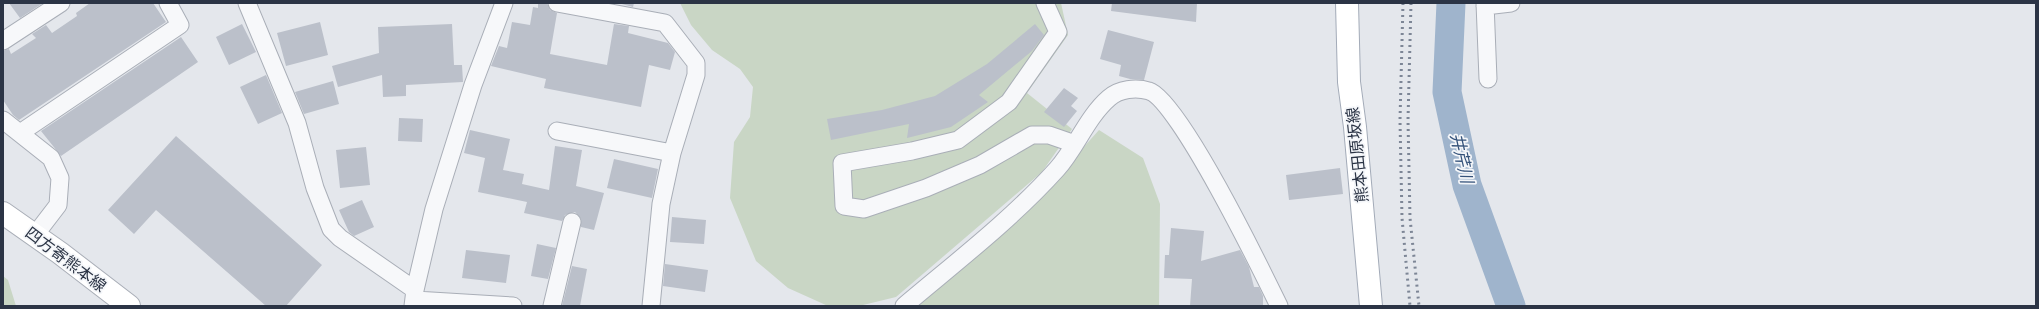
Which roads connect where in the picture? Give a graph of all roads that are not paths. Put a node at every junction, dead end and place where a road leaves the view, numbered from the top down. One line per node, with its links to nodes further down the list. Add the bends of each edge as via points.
1 (61, 3): 12 (street)
2 (168, 3): 16 (street, via 180,25)
3 (246, 3): 22 (street, via 297,123 315,188 331,229)
4 (504, 3): 22 (street, via 473,86 434,209)
5 (557, 3): 18 (street, via 665,23 696,63 696,75)
6 (1045, 3): 17 (street, via 1058,32 1009,102 958,140 842,163 844,206 864,209 926,188 980,165 1032,135 1049,135)
7 (1337, 3): 11 (street)
8 (1347, 3): 29 (main road, 熊本田原坂線, via 1349,82)
9 (1512, 3): 10 (street)
10 (1485, 5): 13 (street)
11 (1336, 24)
12 (3, 41)
13 (1488, 79)
14 (3, 120): 16 (street)
15 (557, 131): 18 (street)
16 (20, 133): 21 (street, via 52,158 60,178 58,205)
17 (1074, 144): 27 (street, via 1059,168 1032,196); 28 (street, via 1109,98 1130,88 1150,91 1168,106 1190,140 1244,235)
18 (672, 153): 26 (street, via 661,204)
19 (3, 213): 21 (main road, 四方寄熊本線)
20 (572, 222): 25 (street)
21 (35, 235): 23 (main road, 四方寄熊本線)
22 (414, 299): 24 (street)
23 (129, 306)
24 (513, 306)
25 (552, 306)
26 (651, 306)
27 (904, 306)
28 (1279, 306)
29 (1370, 306)

